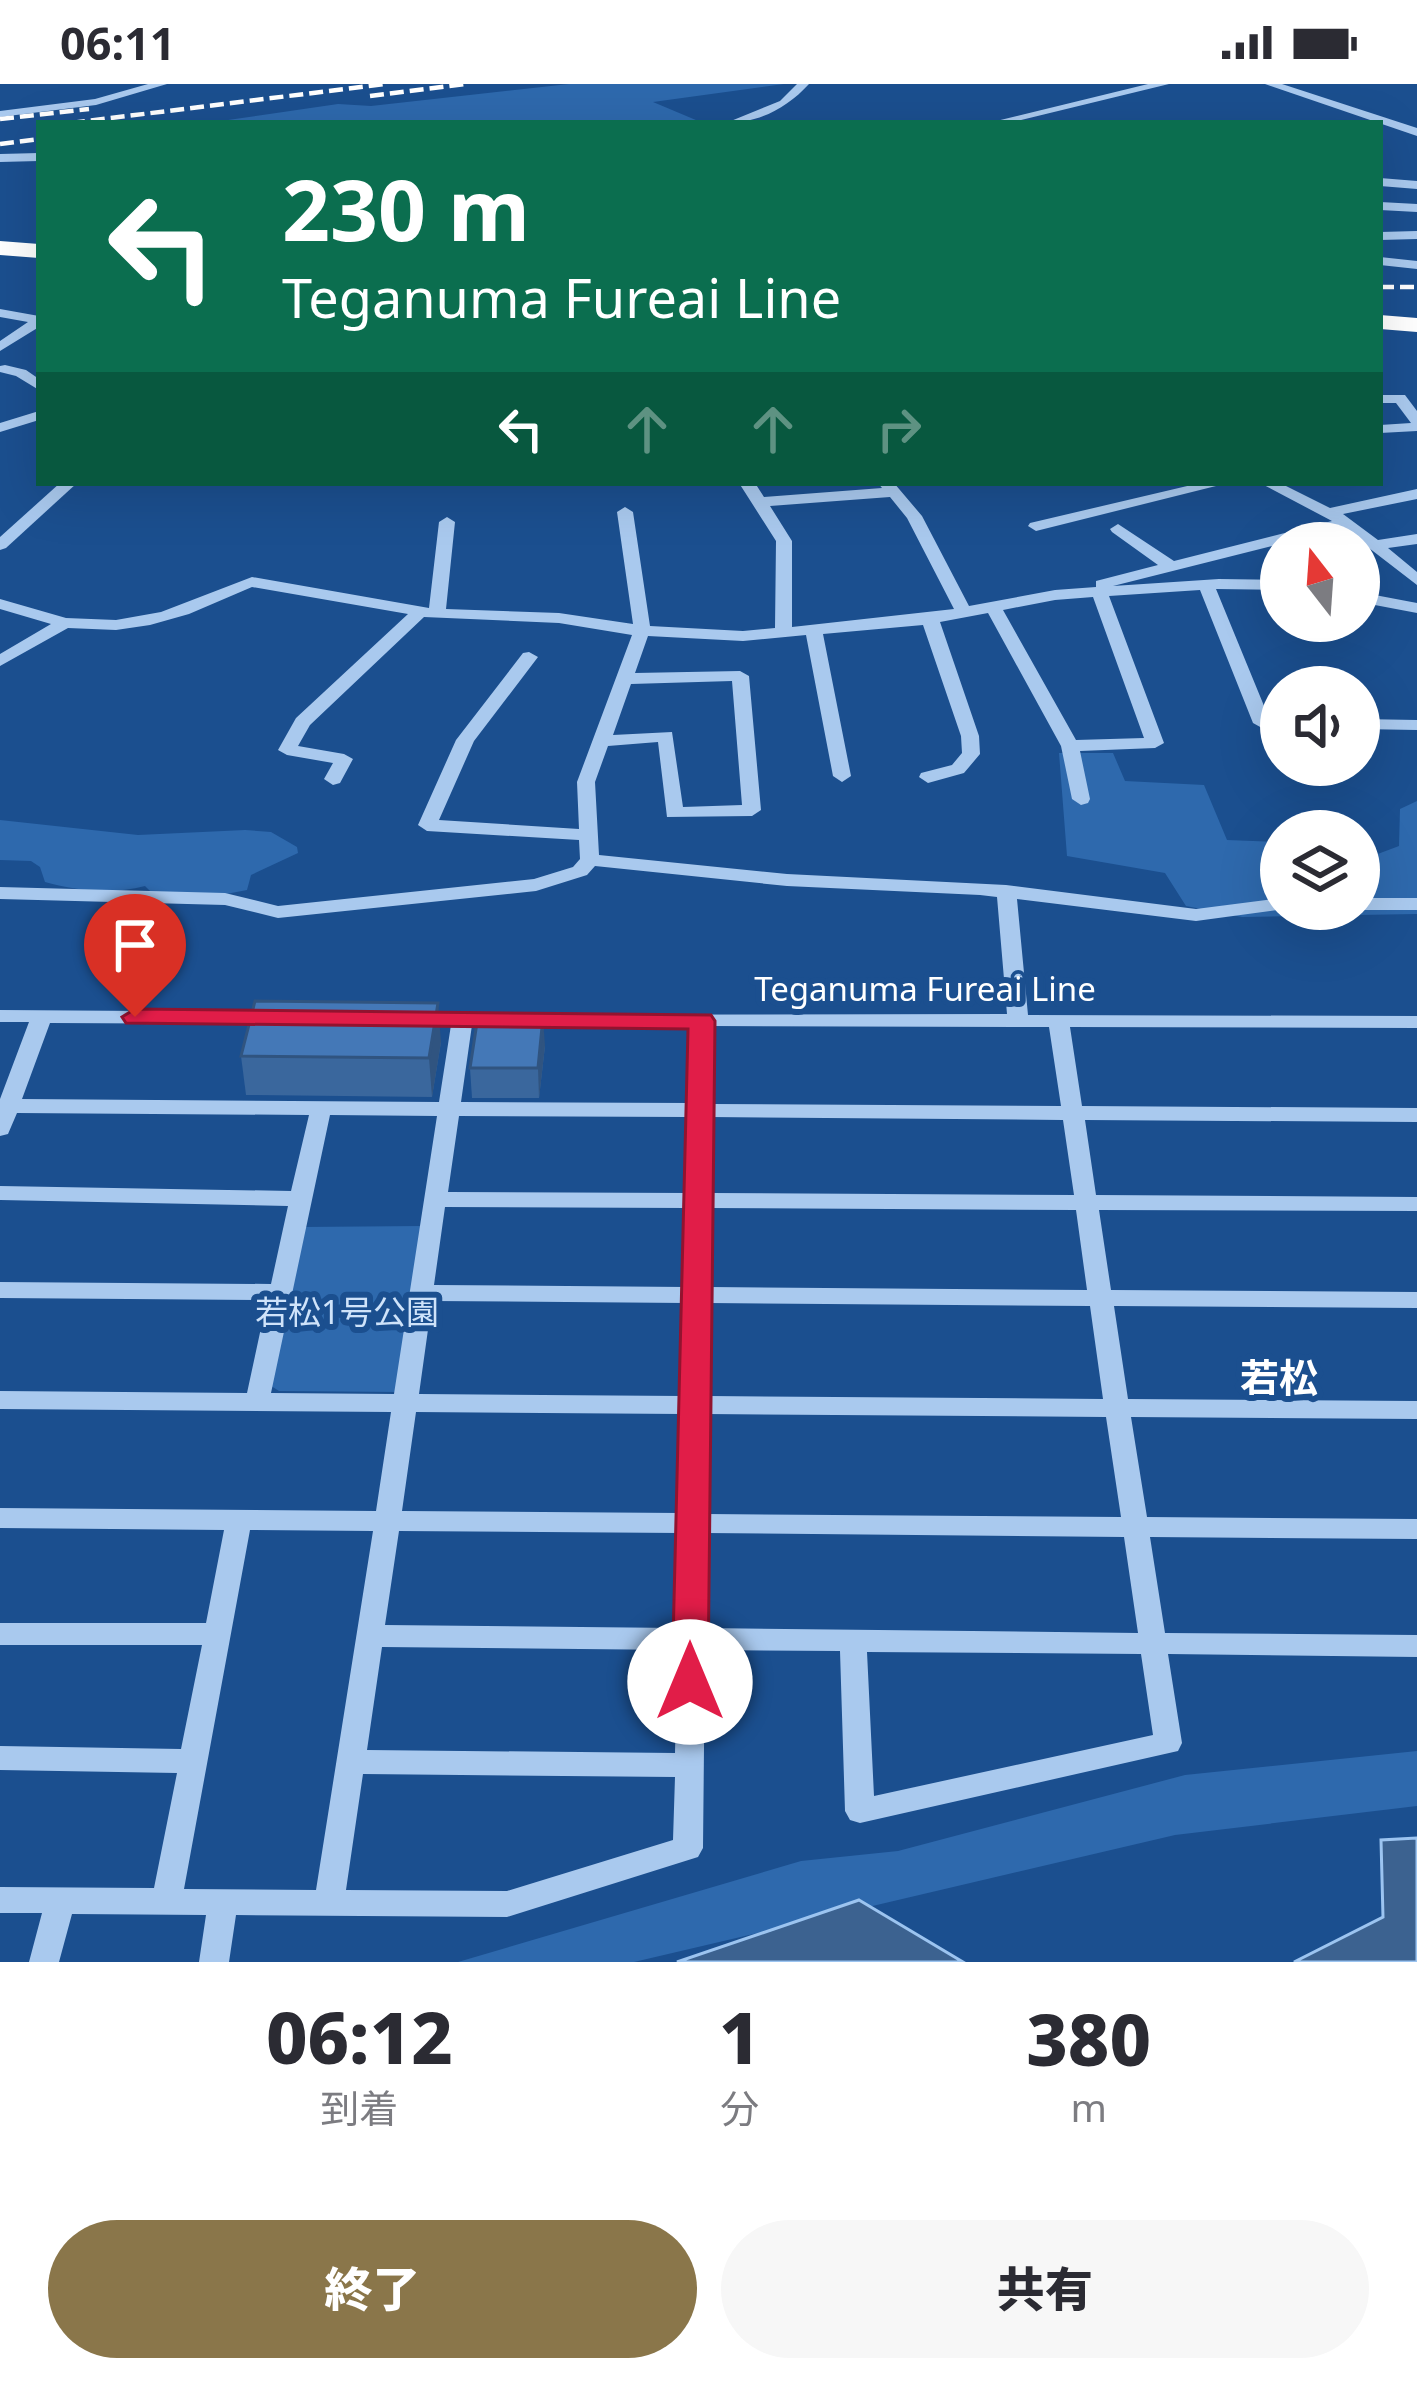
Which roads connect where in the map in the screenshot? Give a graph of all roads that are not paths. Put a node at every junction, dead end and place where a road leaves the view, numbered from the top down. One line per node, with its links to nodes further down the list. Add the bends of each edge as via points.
1 (161, 84): 5 (street, via 96,103)
2 (803, 84): 6 (street, via 781,105)
3 (1163, 84): 7 (street)
4 (1271, 84): 8 (street)
5 (0, 114)
6 (740, 120)
7 (1007, 120)
8 (1375, 120)
9 (1417, 121): 10 (street)
10 (1387, 124): 11 (street)
11 (1417, 132)
12 (0, 158): 13 (street)
13 (36, 158)
14 (1383, 182): 15 (street)
15 (1417, 185)
16 (1383, 206): 17 (street)
17 (1417, 208)
18 (1417, 235): 19 (street)
19 (1383, 236)
20 (0, 248): 21 (highway)
21 (36, 251)
22 (1383, 261): 23 (street)
23 (1417, 265)
24 (0, 313): 25 (street)
25 (36, 320)
26 (1383, 322): 28 (highway)
27 (36, 323): 29 (street)
28 (1417, 325)
29 (0, 347)
30 (5, 370): 31 (street)
31 (36, 384)
32 (1383, 399): 35 (street, via 1400,398)
33 (36, 417): 34 (street)
34 (21, 422): 36 (street); 37 (street)
35 (1417, 424): 38 (street)
36 (0, 428)
37 (36, 429)
38 (1383, 429)
39 (66, 486): 53 (street)
40 (749, 486): 45 (street)
41 (1207, 486): 50 (street)
42 (1274, 486): 47 (street)
43 (890, 488): 45 (street); 66 (street, via 914,516)
44 (1417, 494): 47 (street)
45 (761, 502): 72 (street, via 784,541)
46 (625, 512): 70 (street)
47 (1339, 517): 49 (street); 56 (street)
48 (447, 522): 67 (street)
49 (1345, 522)
50 (1036, 526)
51 (1118, 530): 56 (street)
52 (1417, 539): 54 (street)
53 (0, 545)
54 (1380, 545)
55 (1380, 551): 57 (street)
56 (1172, 567): 60 (street)
57 (1417, 580)
58 (1260, 585): 59 (street)
59 (1208, 586): 61 (street); 76 (street)
60 (1055, 595): 61 (street); 64 (street)
61 (1100, 596): 80 (street, via 1155,742)
62 (1380, 602): 65 (street)
63 (0, 604): 69 (street)
64 (992, 606): 66 (street); 80 (street)
65 (1417, 608)
66 (963, 611): 68 (street)
67 (429, 612): 69 (street, via 252,582 143,620 105,628); 70 (street); 83 (street, via 302,722 287,750 344,759)
68 (930, 619): 71 (street); 82 (street, via 970,754 958,769)
69 (65, 623): 74 (street)
70 (642, 631): 72 (street); 75 (street)
71 (814, 631): 72 (street); 81 (street)
72 (783, 634)
73 (529, 657): 85 (street, via 465,740 427,825)
74 (0, 661)
75 (622, 680): 79 (street); 79 (street, via 740,676 752,810 674,813 666,736)
76 (1260, 718)
77 (1380, 724): 78 (street)
78 (1417, 725)
79 (604, 741): 85 (street, via 586,782)
80 (1070, 746): 84 (street)
81 (842, 776)
82 (928, 777)
83 (333, 779)
84 (1081, 799)
85 (587, 835): 86 (street)
86 (590, 860): 87 (street); 88 (street, via 536,885 278,911 225,899)
87 (1006, 891): 91 (street, via 1196,915); 98 (street)
88 (0, 893)
89 (1380, 904): 90 (street)
90 (1417, 904)
91 (1260, 907)
92 (0, 1016): 93 (street)
93 (42, 1017): 94 (street); 101 (street)
94 (298, 1018)
95 (392, 1019): 96 (street, Teganuma Fureai Line)
96 (462, 1019): 97 (street, Teganuma Fureai Line); 103 (street)
97 (701, 1021): 98 (street, Teganuma Fureai Line); 104 (street)
98 (1018, 1022): 99 (street, Teganuma Fureai Line)
99 (1059, 1023): 100 (street, Teganuma Fureai Line); 105 (street)
100 (1415, 1028)
101 (4, 1106): 102 (street); 107 (street)
102 (322, 1108): 103 (street); 109 (street)
103 (449, 1109): 104 (street); 110 (street)
104 (700, 1110): 105 (street); 111 (street)
105 (1072, 1113): 106 (street); 112 (street)
106 (1417, 1115)
107 (0, 1129)
108 (0, 1193): 109 (street)
109 (302, 1198): 115 (street)
110 (436, 1199): 111 (street); 116 (street)
111 (700, 1201): 112 (street); 117 (street)
112 (1086, 1204): 113 (street); 118 (street)
113 (1417, 1204)
114 (0, 1289): 115 (street)
115 (282, 1292): 121 (street)
116 (422, 1293): 117 (street); 122 (street)
117 (698, 1295): 118 (street); 123 (street)
118 (1101, 1298): 119 (street); 124 (street)
119 (1417, 1300)
120 (0, 1400): 121 (street)
121 (256, 1402): 122 (street)
122 (404, 1403): 123 (street); 128 (street)
123 (695, 1406): 124 (street); 129 (street)
124 (1119, 1408): 125 (street); 130 (street)
125 (1417, 1410)
126 (0, 1518): 127 (street)
127 (239, 1520): 128 (street); 133 (street)
128 (386, 1522): 129 (street); 134 (street)
129 (691, 1523): 130 (street); 135 (street)
130 (1137, 1525): 131 (street); 137 (street)
131 (1417, 1529)
132 (0, 1634): 133 (street)
133 (218, 1634): 140 (street)
134 (370, 1636): 135 (street); 141 (street)
135 (691, 1640): 136 (street); 142 (street)
136 (853, 1641): 137 (street); 137 (street, via 860,1811 1168,1743)
137 (1155, 1643): 138 (street)
138 (1417, 1646)
139 (0, 1758): 140 (street)
140 (194, 1761): 145 (street)
141 (350, 1762): 142 (street); 147 (street)
142 (689, 1765): 147 (street, via 688,1848 507,1904)
143 (0, 1900): 144 (street)
144 (60, 1900): 145 (street); 148 (street)
145 (167, 1901): 146 (street)
146 (223, 1902): 147 (street); 149 (street)
147 (328, 1903)
148 (44, 1962)
149 (214, 1962)

